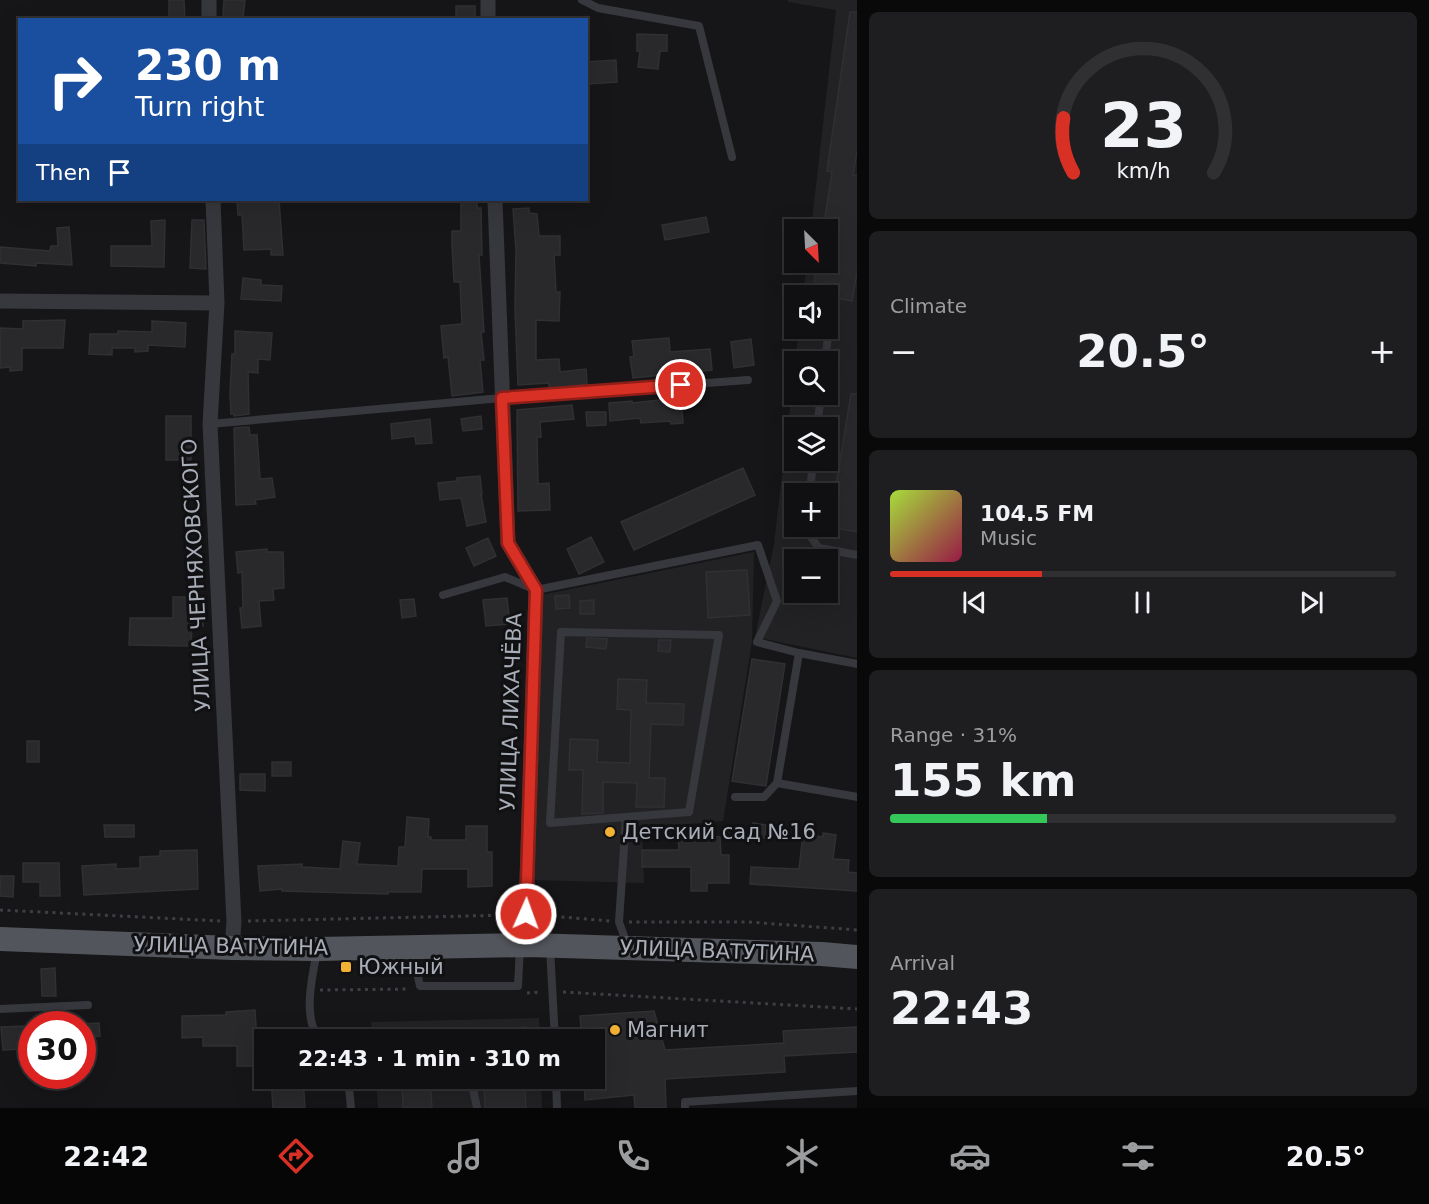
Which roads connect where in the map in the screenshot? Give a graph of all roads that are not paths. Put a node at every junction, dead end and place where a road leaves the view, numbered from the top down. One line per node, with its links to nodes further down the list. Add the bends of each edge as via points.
1 (209, 0): 4 (street)
2 (488, 0): 5 (street)
3 (582, 0): 6 (lane, via 598,8 699,26)
4 (209, 18)
5 (488, 18)
6 (732, 158)
7 (213, 201): 10 (street, УЛИЦА ЧЕРНЯХОВСКОГО)
8 (495, 201): 12 (street, УЛИЦА ЛИХАЧЁВА)
9 (0, 302): 10 (street)
10 (217, 303): 13 (street, УЛИЦА ЧЕРНЯХОВСКОГО)
11 (748, 380): 12 (lane)
12 (502, 398): 13 (lane); 16 (street, УЛИЦА ЛИХАЧЁВА, via 508,543)
13 (210, 424): 27 (street, УЛИЦА ЧЕРНЯХОВСКОГО, via 234,922)
14 (811, 537): 15 (lane, via 819,548)
15 (857, 555)
16 (536, 590): 17 (lane, via 505,577); 18 (lane, via 758,545 777,602 757,642); 25 (street, УЛИЦА ЛИХАЧЁВА, via 526,914)
17 (443, 595)
18 (799, 653): 19 (lane); 20 (lane)
19 (857, 664)
20 (777, 783): 21 (lane, via 764,797); 22 (lane)
21 (735, 797)
22 (857, 797)
23 (626, 817): 23 (lane, via 689,812 718,635 561,632 550,823); 28 (lane, via 619,922)
24 (0, 939): 27 (main road, УЛИЦА ВАТУТИНА)
25 (533, 946): 26 (main road, УЛИЦА ВАТУТИНА); 26 (lane, via 518,986 420,986); 28 (main road, УЛИЦА ВАТУТИНА); 34 (lane, via 553,992)
26 (411, 947): 29 (main road, УЛИЦА ВАТУТИНА)
27 (232, 948): 29 (main road, УЛИЦА ВАТУТИНА)
28 (628, 948): 30 (main road, УЛИЦА ВАТУТИНА)
29 (317, 949): 33 (lane, via 309,991)
30 (857, 957)
31 (88, 1005): 32 (lane)
32 (0, 1009)
33 (314, 1029)
34 (555, 1029)
35 (349, 1089): 39 (lane)
36 (473, 1089): 40 (lane)
37 (556, 1089): 41 (lane)
38 (857, 1091): 42 (lane, via 685,1102)
39 (351, 1108)
40 (477, 1108)
41 (557, 1108)
42 (685, 1108)

